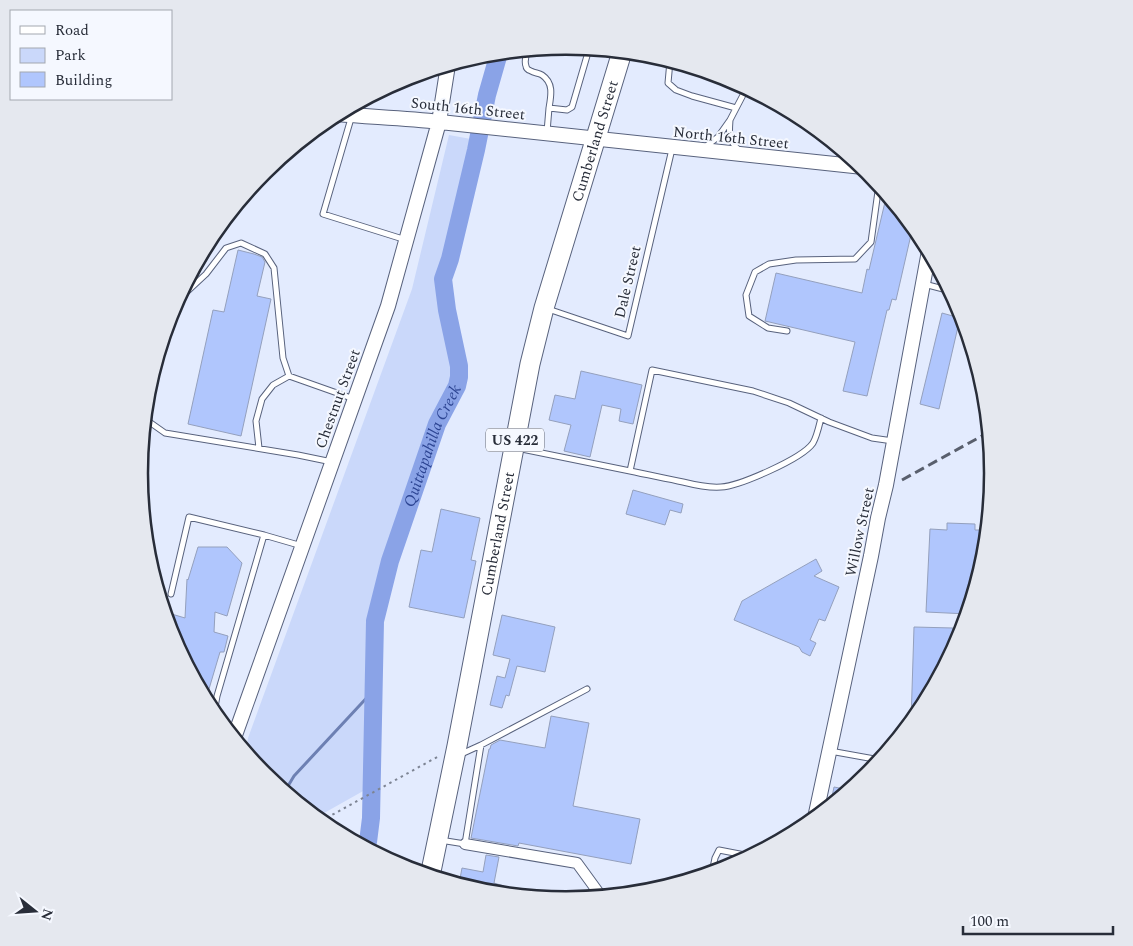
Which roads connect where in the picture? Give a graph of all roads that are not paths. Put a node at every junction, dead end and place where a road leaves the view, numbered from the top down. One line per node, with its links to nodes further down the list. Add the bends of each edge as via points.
1 (588, 56): 7 (lane, via 572,107 567,110)
2 (526, 57): 7 (lane, via 528,70 542,75 551,87)
3 (619, 59): 14 (highway, Cumberland Street / US 422)
4 (669, 68): 8 (lane, via 668,83 676,90)
5 (447, 72): 12 (street, Chestnut Street)
6 (743, 94): 8 (lane)
7 (548, 108): 13 (lane)
8 (736, 108): 11 (lane)
9 (358, 111): 12 (street, South 16th Street)
10 (352, 114): 20 (lane, via 323,214)
11 (730, 120): 16 (lane, via 718,137); 17 (lane, via 731,143)
12 (439, 122): 13 (street, South 16th Street); 20 (street, Chestnut Street)
13 (547, 134): 14 (street, South 16th Street)
14 (596, 139): 15 (street, North 16th Street); 25 (highway, Cumberland Street / US 422)
15 (672, 148): 16 (street, North 16th Street); 25 (lane, Dale Street, via 628,336)
16 (700, 151): 17 (street, North 16th Street)
17 (745, 156): 18 (street, North 16th Street)
18 (849, 166)
19 (878, 194): 26 (lane, via 871,242 856,259 796,260 769,264 755,272 746,295 749,316 768,328)
20 (407, 240): 28 (street, Chestnut Street)
21 (927, 262): 22 (street, Willow Street)
22 (923, 284): 24 (lane); 31 (street, Willow Street)
23 (193, 286): 27 (lane, via 226,248 241,243 265,254 274,268 283,358)
24 (941, 288)
25 (544, 308): 33 (highway, Cumberland Street / US 422)
26 (787, 331)
27 (289, 376): 28 (lane); 32 (lane, via 273,385 262,399 256,421)
28 (355, 399): 34 (street, Chestnut Street)
29 (821, 418): 31 (lane, via 872,438); 35 (lane, via 816,438 804,453 734,485 705,486); 35 (lane, via 753,391 652,370)
30 (151, 423): 32 (lane, via 165,433)
31 (894, 441): 43 (street, Willow Street)
32 (259, 448): 34 (lane)
33 (514, 448): 35 (lane); 44 (highway, Cumberland Street / US 422)
34 (333, 462): 37 (street, Chestnut Street)
35 (630, 471)
36 (264, 536): 37 (lane); 38 (lane, via 189,517); 40 (lane)
37 (303, 547): 41 (street, Chestnut Street)
38 (170, 594)
39 (587, 689): 42 (lane)
40 (216, 700)
41 (237, 730)
42 (481, 745): 44 (lane); 48 (lane)
43 (830, 751): 45 (lane); 46 (street, Willow Street)
44 (455, 752): 47 (highway, Cumberland Street / US 422)
45 (872, 759)
46 (817, 808)
47 (437, 840): 48 (lane); 51 (highway, Cumberland Street / US 422)
48 (465, 844): 52 (street, via 578,863)
49 (738, 854): 50 (lane, via 719,850)
50 (714, 864)
51 (431, 869)
52 (597, 890)

